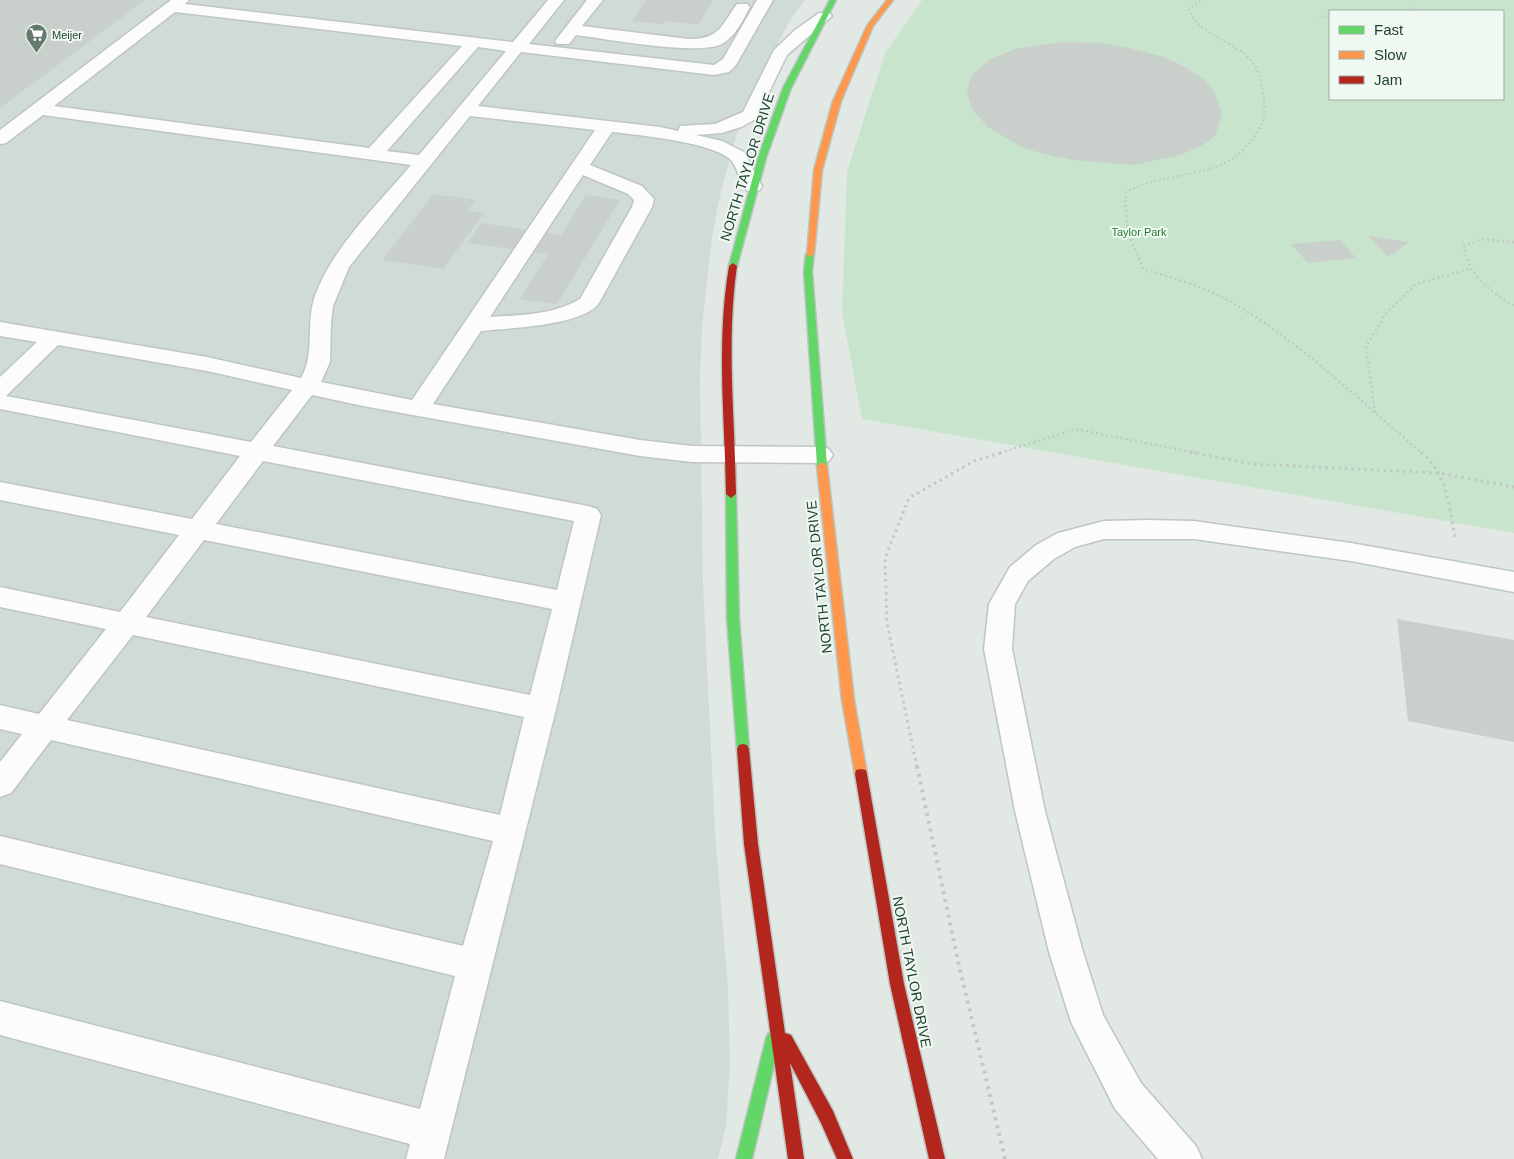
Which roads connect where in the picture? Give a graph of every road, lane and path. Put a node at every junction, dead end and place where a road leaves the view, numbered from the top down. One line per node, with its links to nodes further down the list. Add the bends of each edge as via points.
1 (556, 0): 16 (lane)
2 (595, 0): 14 (lane)
3 (746, 0): 14 (lane, via 727,33 710,43 689,44)
4 (765, 0): 17 (lane, via 730,62 719,70)
5 (833, 0): 11 (main road, NORTH TAYLOR DRIVE)
6 (890, 0): 40 (main road, NORTH TAYLOR DRIVE, via 870,26 837,101 818,170 808,271)
7 (1203, 0): 37 (path, via 1189,9 1190,16 1234,44 1252,61 1266,107 1264,124 1237,156 1212,170 1163,178 1137,185 1126,192 1124,223 1134,253 1143,269 1221,297 1260,320)
8 (176, 4): 15 (lane); 18 (lane)
9 (1410, 7): 10 (path)
10 (1411, 10)
11 (824, 16): 21 (lane, via 780,54 756,106 745,118 714,130); 26 (main road, NORTH TAYLOR DRIVE, via 787,88)
12 (1319, 16): 13 (path)
13 (1329, 17)
14 (572, 30): 17 (lane)
15 (474, 42): 16 (lane); 23 (lane)
16 (516, 47): 17 (lane); 19 (lane)
17 (555, 52)
18 (40, 109): 22 (lane); 23 (lane)
19 (465, 110): 20 (lane); 24 (lane)
20 (607, 126): 21 (lane); 25 (lane)
21 (660, 132): 26 (lane, via 732,152)
22 (0, 139)
23 (373, 154): 24 (lane)
24 (423, 161): 33 (lane, via 336,272 322,314 318,370)
25 (579, 167): 30 (lane); 30 (lane, via 635,190 644,199 590,300 570,313)
26 (754, 186): 39 (main road, NORTH TAYLOR DRIVE, via 738,242 729,292 726,357)
27 (1514, 242): 28 (path, via 1485,238 1472,240 1464,246)
28 (1469, 269): 29 (path); 37 (path, via 1416,284 1386,313 1366,347)
29 (1514, 306)
30 (474, 325): 36 (lane)
31 (0, 330): 32 (lane)
32 (53, 338): 33 (lane, via 207,364); 34 (lane)
33 (306, 387): 36 (lane); 38 (lane)
34 (0, 390)
35 (0, 402): 38 (lane)
36 (418, 409): 39 (lane, via 640,448)
37 (1375, 413): 41 (path, via 1431,460)
38 (258, 451): 44 (lane); 48 (lane, via 588,515)
39 (731, 455): 40 (lane); 58 (main road, NORTH TAYLOR DRIVE, via 734,644 751,844)
40 (821, 455): 63 (main road, NORTH TAYLOR DRIVE, via 848,700 897,984)
41 (1438, 473): 42 (path); 45 (path, via 1446,487); 64 (path, via 1253,464 1076,429 974,461 909,498 885,558 887,623 956,952)
42 (1514, 488)
43 (0, 491): 44 (lane)
44 (199, 528): 48 (lane); 49 (lane)
45 (1461, 572): 46 (lane); 65 (lane, via 1352,552 1194,530 1104,530 1067,540 1045,552 1019,574 1002,604 998,649 1030,811 1066,952 1088,1022 1128,1096)
46 (1514, 582)
47 (0, 597): 49 (lane)
48 (568, 602): 50 (lane)
49 (126, 624): 50 (lane); 52 (lane)
50 (542, 709): 54 (lane)
51 (0, 716): 52 (lane)
52 (45, 727): 53 (lane); 54 (lane)
53 (0, 784)
54 (511, 832): 56 (lane)
55 (0, 850): 56 (lane)
56 (475, 965): 59 (lane)
57 (0, 1018): 59 (lane)
58 (777, 1023): 60 (main road); 61 (main road, NORTH TAYLOR DRIVE); 62 (main road, via 827,1117)
59 (429, 1145)
60 (744, 1159)
61 (796, 1159)
62 (845, 1159)
63 (937, 1159)
64 (1005, 1159)
65 (1183, 1159)

